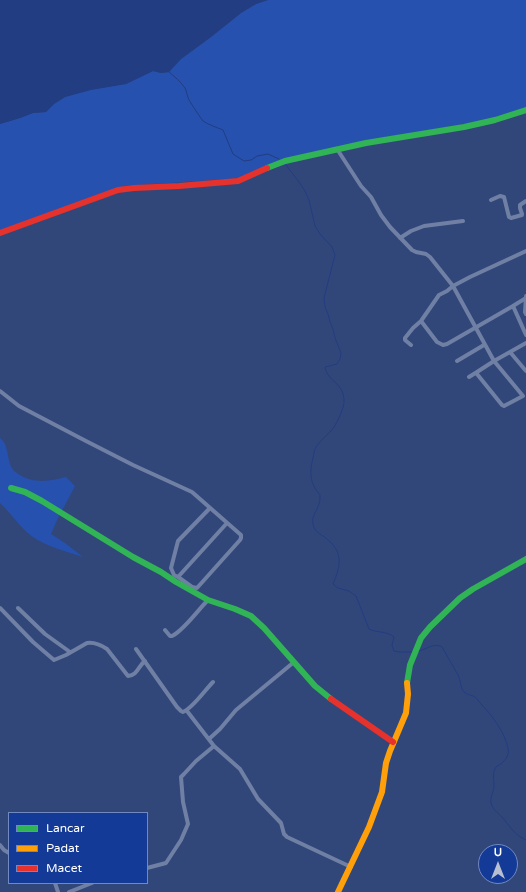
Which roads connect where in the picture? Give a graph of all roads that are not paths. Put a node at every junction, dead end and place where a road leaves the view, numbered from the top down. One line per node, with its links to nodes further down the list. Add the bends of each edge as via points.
1 (526, 110): 2 (main road, via 442,132)
2 (337, 149): 6 (main road, via 282,162 238,181 118,190); 7 (street, via 371,197 385,222)
3 (491, 200): 4 (street, via 504,197 511,218 522,215 520,205)
4 (526, 202)
5 (463, 221): 7 (street, via 424,226)
6 (0, 233)
7 (400, 238): 9 (street, via 412,250 430,257)
8 (526, 252): 9 (street)
9 (453, 286): 13 (street, via 439,295); 14 (street)
10 (526, 297): 11 (street); 12 (street)
11 (512, 306): 14 (street); 15 (street)
12 (526, 314)
13 (421, 321): 14 (street, via 442,345); 17 (street, via 405,338)
14 (475, 327): 18 (street)
15 (526, 335)
16 (526, 343): 19 (street)
17 (411, 345)
18 (484, 345): 20 (street); 21 (street)
19 (510, 352): 21 (street); 22 (street)
20 (456, 361)
21 (494, 361): 23 (street); 26 (street)
22 (526, 371)
23 (477, 372): 24 (street); 26 (street, via 503,406)
24 (469, 377)
25 (0, 391): 28 (street, via 19,406 84,440 188,489)
26 (524, 395)
27 (11, 488): 32 (main road, via 42,501)
28 (210, 508): 29 (street); 31 (street, via 178,541 171,568)
29 (227, 523): 31 (street); 31 (street, via 241,535 241,538 197,588)
30 (526, 559): 43 (main road, via 460,598 420,638 410,665 406,713)
31 (178, 577)
32 (208, 600): 35 (street, via 176,634 170,636); 39 (main road, via 251,616)
33 (0, 608): 37 (street, via 52,659)
34 (18, 608): 37 (street, via 45,634)
35 (165, 630)
36 (136, 649): 38 (street)
37 (70, 652): 38 (street, via 90,642 98,644 107,650 128,676 134,675)
38 (145, 661): 41 (street, via 177,708 183,712)
39 (294, 662): 42 (street, via 236,710); 43 (main road, via 326,695)
40 (213, 682): 41 (street)
41 (187, 711): 42 (street)
42 (208, 739): 44 (street)
43 (393, 742): 47 (main road, via 386,763 382,792 370,827)
44 (214, 746): 47 (street, via 240,769 258,799 279,821 287,837); 48 (street, via 181,777 188,824 181,840 166,862)
45 (0, 845): 46 (street)
46 (8, 852)
47 (351, 867): 51 (main road)
48 (148, 868)
49 (89, 884): 50 (street)
50 (69, 892)
51 (338, 892)

